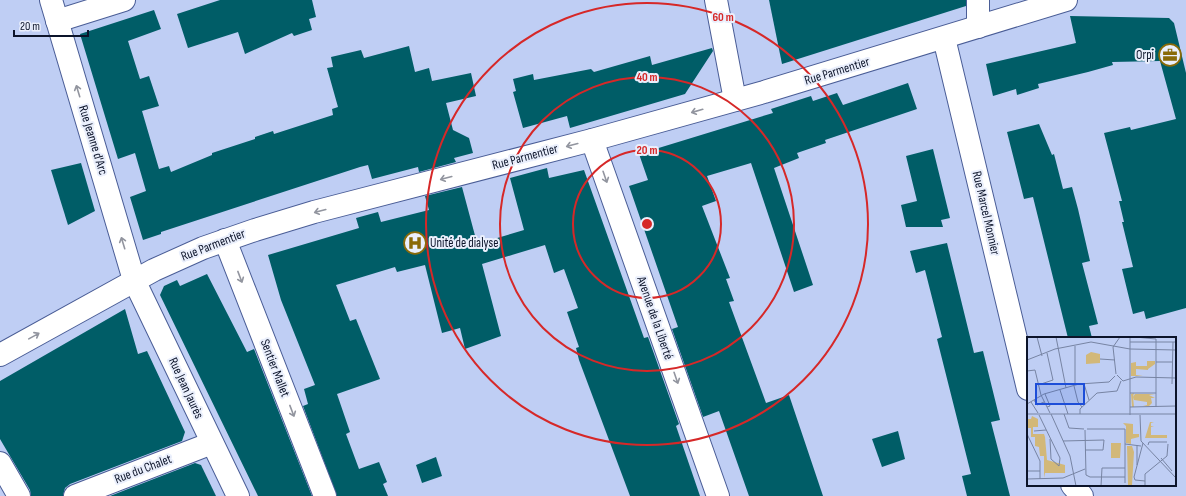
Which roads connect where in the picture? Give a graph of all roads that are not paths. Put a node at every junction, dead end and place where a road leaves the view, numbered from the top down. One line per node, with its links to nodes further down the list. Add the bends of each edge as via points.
1 (51, 0): 6 (street, Rue Jeanne d'Arc)
2 (124, 0): 6 (street)
3 (716, 0): 9 (street)
4 (978, 0): 7 (street)
5 (1066, 0): 7 (street, Rue Parmentier)
6 (57, 21): 12 (street, Rue Jeanne d'Arc, one-way to 6)
7 (978, 27): 8 (street, Rue Parmentier)
8 (944, 38): 9 (street, Rue Parmentier); 14 (street, Rue Marcel Monnier)
9 (735, 100): 10 (street, Rue Parmentier, one-way to 10)
10 (592, 140): 11 (street, Rue Parmentier, one-way to 11, via 314,212); 22 (street, Avenue de la Liberté, one-way to 22)
11 (225, 240): 12 (street, Rue Parmentier, via 180,257); 21 (street, Sentier Mallet, one-way to 21)
12 (134, 280): 13 (street, Rue Parmentier, one-way to 12); 15 (street, Rue Jean Jaurès)
13 (0, 355)
14 (1027, 385)
15 (212, 443): 19 (street, Rue du Chalet); 20 (street, Rue Jean Jaurès)
16 (0, 463): 18 (street)
17 (1073, 486): 23 (street)
18 (19, 496)
19 (75, 496)
20 (238, 496)
21 (324, 496)
22 (718, 496)
23 (1082, 496)

